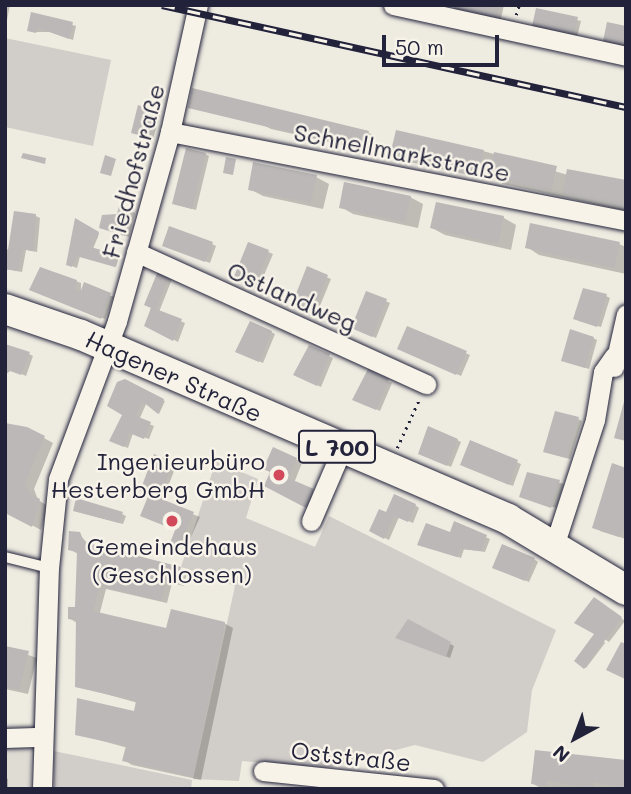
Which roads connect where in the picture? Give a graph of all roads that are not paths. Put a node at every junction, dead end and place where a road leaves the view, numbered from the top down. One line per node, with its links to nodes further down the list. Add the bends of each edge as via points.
1 (198, 5): 4 (street, Friedhofstraße)
2 (393, 5): 3 (street)
3 (626, 56)
4 (170, 132): 5 (street, Schnellmarkstraße); 6 (street, Friedhofstraße)
5 (626, 221)
6 (136, 252): 9 (street, Friedhofstraße); 10 (street, Ostlandweg)
7 (5, 309): 9 (main road, Hagener Straße / L 700)
8 (626, 314): 13 (street, via 614,356 614,375)
9 (107, 347): 11 (main road, Hagener Straße / L 700); 15 (street, Friedhofstraße, via 63,459 52,513)
10 (426, 384)
11 (342, 449): 12 (street); 13 (main road, Hagener Straße / L 700)
12 (311, 521)
13 (555, 543): 16 (main road, Hagener Straße / L 700)
14 (5, 558): 15 (lane)
15 (49, 568): 17 (street, Friedhofstraße)
16 (626, 590)
17 (43, 737): 18 (street); 20 (street, Friedhofstraße)
18 (5, 738)
19 (263, 771): 21 (street, Oststraße)
20 (43, 789)
21 (434, 789)

